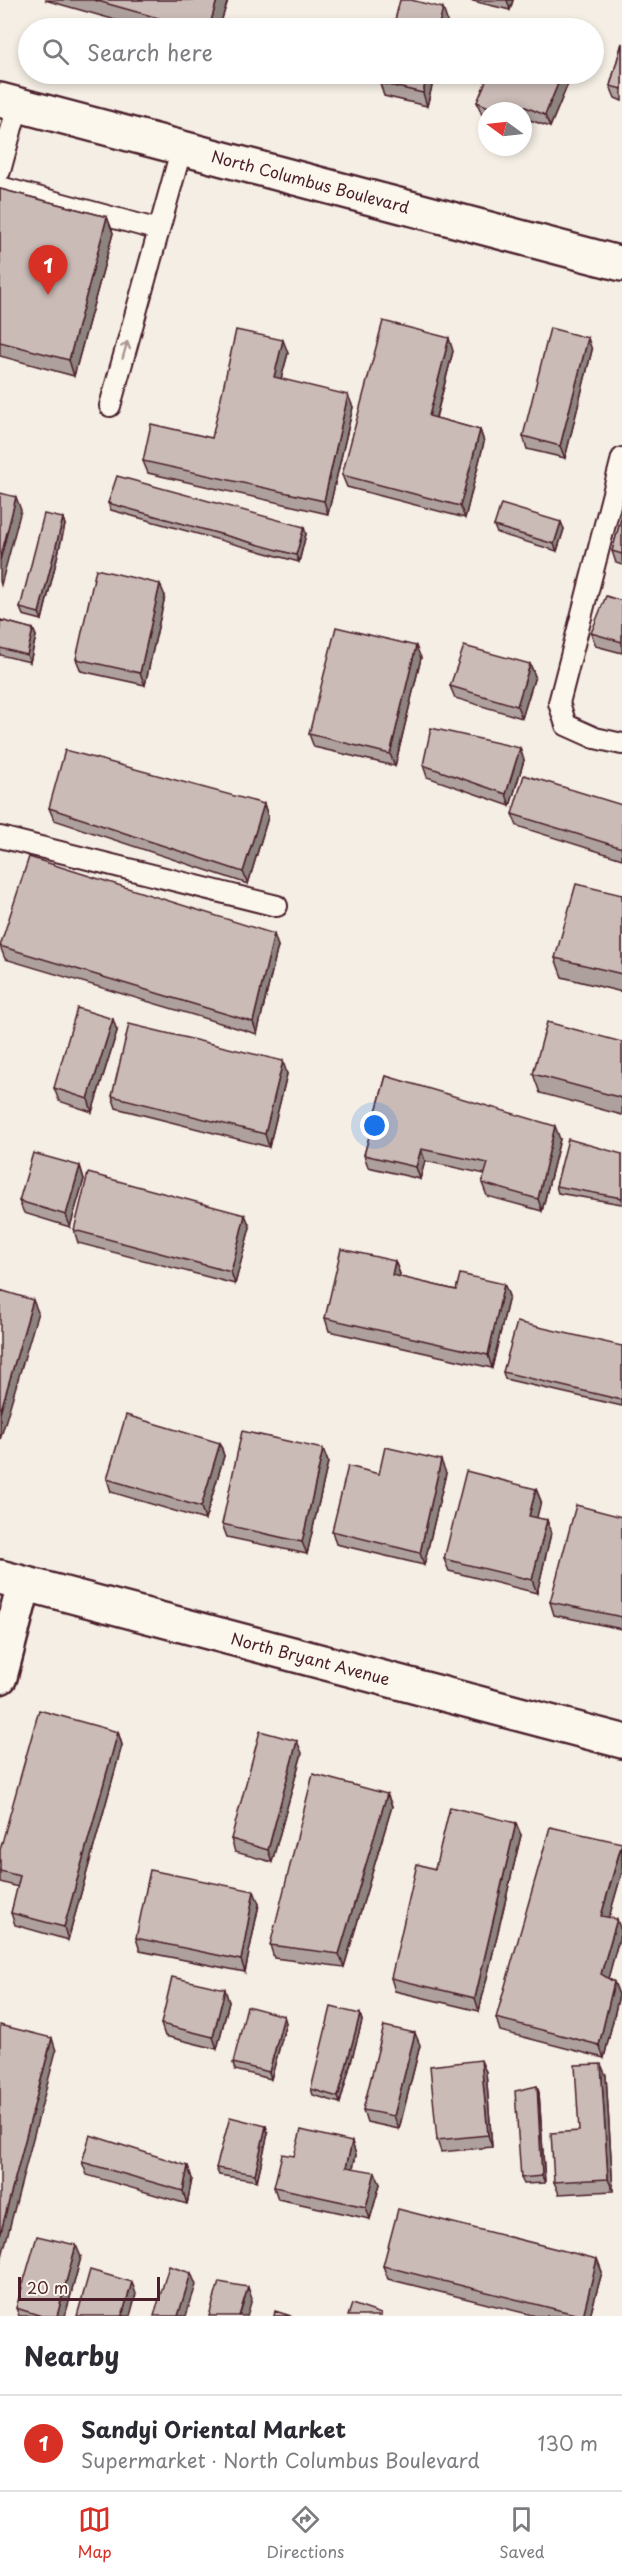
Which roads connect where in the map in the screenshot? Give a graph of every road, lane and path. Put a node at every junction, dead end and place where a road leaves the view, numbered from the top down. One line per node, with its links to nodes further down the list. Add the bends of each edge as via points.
1 (9, 102): 2 (street, North Columbus Boulevard); 3 (lane)
2 (182, 147): 5 (lane); 6 (street, North Columbus Boulevard)
3 (0, 171)
4 (0, 187): 5 (lane)
5 (159, 230): 7 (lane, one-way to 5)
6 (622, 264)
7 (110, 406)
8 (622, 458): 9 (lane, via 559,703 566,725)
9 (622, 744)
10 (0, 837): 11 (lane)
11 (277, 906)
12 (12, 1581): 13 (street); 14 (street, North Bryant Avenue)
13 (0, 1677)
14 (622, 1741)

